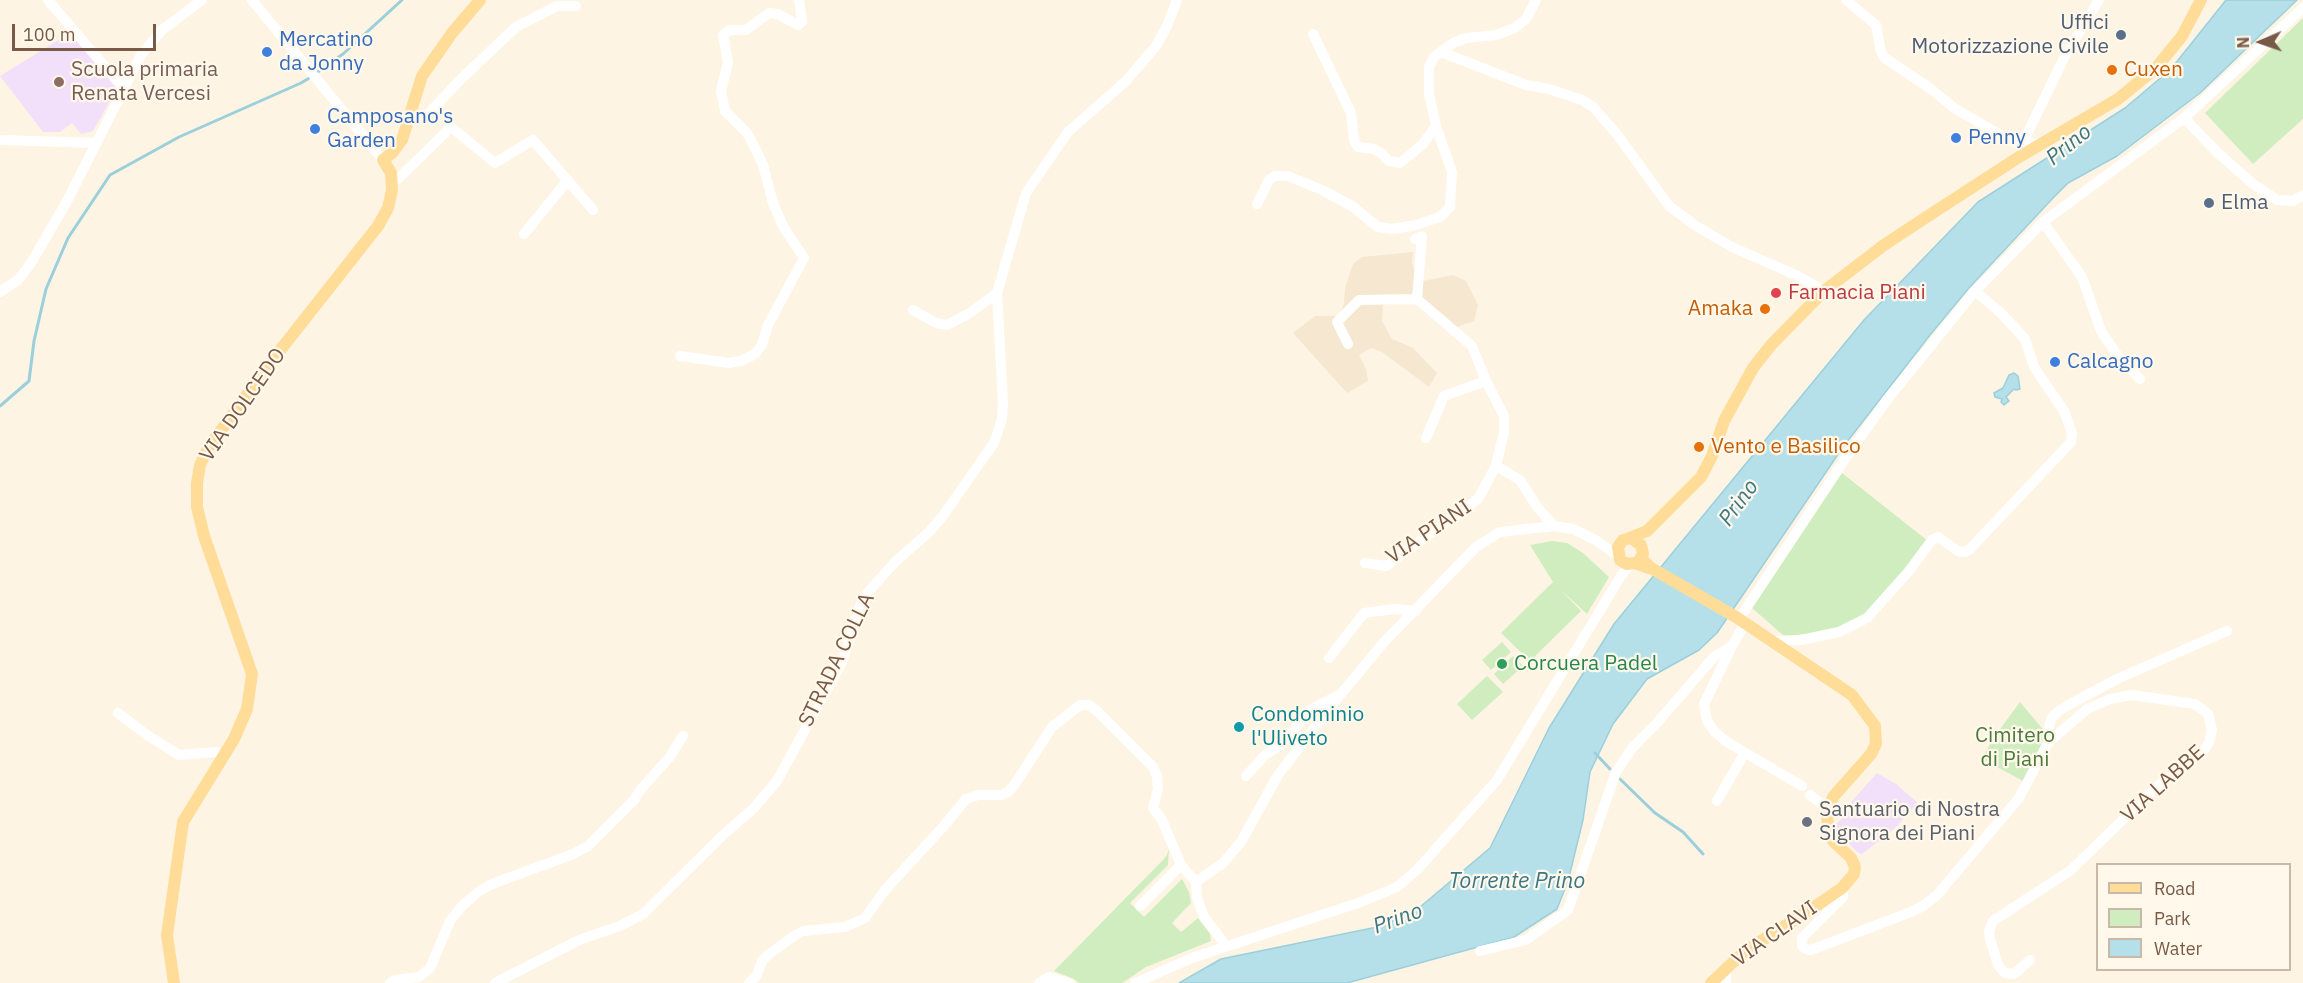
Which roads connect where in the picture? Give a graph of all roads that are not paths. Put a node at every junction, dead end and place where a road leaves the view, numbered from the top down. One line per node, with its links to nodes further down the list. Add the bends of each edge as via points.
1 (48, 0): 15 (street)
2 (202, 0): 15 (street, via 156,36 141,55)
3 (252, 0): 24 (street)
4 (480, 0): 16 (main road, via 422,76)
5 (798, 0): 40 (street, via 802,22 798,25 769,13 746,30 723,35 728,62 721,90 725,111 754,146 783,226 804,258 755,354 729,363)
6 (1177, 0): 36 (street, STRADA COLLA, via 1156,46 1126,81 1076,123 1030,184)
7 (1536, 0): 14 (street, via 1526,19 1515,28 1496,35 1466,38)
8 (1846, 0): 21 (street, via 1876,25 1885,58 1974,121 2009,141)
9 (2099, 0): 21 (street, via 2066,54)
10 (2201, 0): 22 (main road, via 2182,36 2156,68 2118,99)
11 (576, 6): 16 (street, via 557,6 516,27 428,114)
12 (2303, 8): 17 (street)
13 (1313, 34): 18 (street, via 1351,113 1358,147 1374,149 1400,164)
14 (1441, 52): 18 (street, via 1429,67 1427,82); 33 (street, via 1517,82 1582,100 1616,133 1669,206 1732,247)
15 (124, 89): 20 (street)
16 (410, 118): 24 (main road, via 402,140)
17 (2184, 118): 27 (street, via 2253,184 2277,200 2293,201); 30 (street)
18 (1436, 126): 28 (street, via 1452,172 1450,207 1440,217 1400,228 1378,227 1352,206 1288,176 1269,180)
19 (0, 140): 20 (street)
20 (97, 143): 35 (street, via 32,263 18,280)
21 (2024, 144): 22 (street); 23 (street)
22 (2041, 144): 23 (main road)
23 (2019, 157): 33 (main road, via 1884,245)
24 (383, 160): 26 (main road)
25 (568, 180): 26 (street, via 533,140 495,163 451,128); 29 (street); 31 (street)
26 (392, 181): 62 (main road, VIA DOLCEDO, via 388,208 378,226 268,367 208,448 200,465 197,507 204,536 252,674 246,708)
27 (2303, 195)
28 (1257, 204)
29 (593, 210)
30 (2043, 222): 34 (street); 41 (street, via 2082,277 2101,331)
31 (524, 234)
32 (1415, 239): 37 (street, via 1422,236)
33 (1824, 291): 46 (main road, via 1753,368 1724,421 1701,477)
34 (1976, 291): 52 (street, via 1886,400); 54 (street, via 2025,339 2034,367 2064,411 2071,442 1969,550 1958,551 1938,537 1932,540 1867,618 1839,632)
35 (0, 292)
36 (997, 293): 38 (street, via 947,325); 76 (street, STRADA COLLA, via 1003,403 994,443 942,517 868,591 843,660 777,781 643,914 579,940)
37 (1417, 299): 39 (street, via 1359,300 1337,322); 42 (street, VIA PIANI, via 1472,346)
38 (913, 310)
39 (1348, 344)
40 (680, 356)
41 (2140, 379)
42 (1486, 381): 43 (street, via 1444,396); 44 (street, VIA PIANI, via 1504,416)
43 (1426, 438)
44 (1496, 466): 45 (street, via 1520,480); 50 (street, VIA PIANI, via 1478,499 1427,538 1386,566)
45 (1554, 526): 48 (street, via 1573,529); 51 (street, via 1500,532 1476,547)
46 (1647, 531): 47 (main road); 49 (main road)
47 (1625, 539): 48 (street); 49 (main road, via 1618,547); 49 (main road, via 1639,542)
48 (1596, 541): 49 (street)
49 (1631, 559): 52 (main road); 70 (street, via 1497,780 1418,870 1397,887 1361,902)
50 (1365, 563)
51 (1416, 611): 56 (street, via 1394,609 1364,614); 57 (street)
52 (1740, 620): 54 (main road); 55 (street)
53 (2227, 632): 60 (street, VIA LABBE, via 2063,708 2051,719)
54 (1772, 641): 65 (main road, via 1852,695 1875,726 1876,744 1871,754)
55 (1732, 646): 61 (street, via 1704,704 1707,721 1715,732); 71 (street, via 1714,657 1633,747 1616,772 1568,910 1526,940)
56 (1329, 658)
57 (1340, 694): 63 (street, via 1310,710 1282,744 1265,755); 67 (street, via 1278,775 1241,842 1223,863)
58 (118, 713): 62 (street, via 179,755 217,752)
59 (683, 736): 75 (street, via 634,800 588,846 478,892 450,921 430,968 419,977)
60 (2049, 743): 68 (street, VIA LABBE, via 2019,798 1937,895 1911,912 1806,949 1802,938 1843,897); 72 (street, VIA LABBE, via 2087,709 2132,695 2193,703 2208,714 2212,730 2201,754 2164,779 2071,870 1994,921 1990,939 1998,965 2005,973 2014,974)
61 (1744, 754): 64 (street); 65 (street)
62 (224, 756): 74 (main road, VIA DOLCEDO, via 183,822 167,935)
63 (1246, 776)
64 (1717, 801)
65 (1829, 806): 68 (main road, via 1829,834 1855,867)
66 (1181, 865): 67 (street); 69 (street); 77 (street, via 1154,808 1158,789 1153,767 1097,711 1080,705 1052,727 1008,792 966,799 865,918 844,927 803,931 794,936 762,961)
67 (1196, 882): 70 (street, via 1204,917)
68 (1842, 888): 73 (main road, VIA CLAVI)
69 (1140, 906)
70 (1223, 946): 80 (street)
71 (1480, 951)
72 (2030, 960)
73 (1726, 968): 81 (main road, VIA CLAVI); 82 (street)
74 (174, 983)
75 (390, 983)
76 (495, 983)
77 (750, 983)
78 (1040, 983): 79 (street, via 1049,976)
79 (1069, 983)
80 (1135, 983)
81 (1711, 983)
82 (1726, 983)

